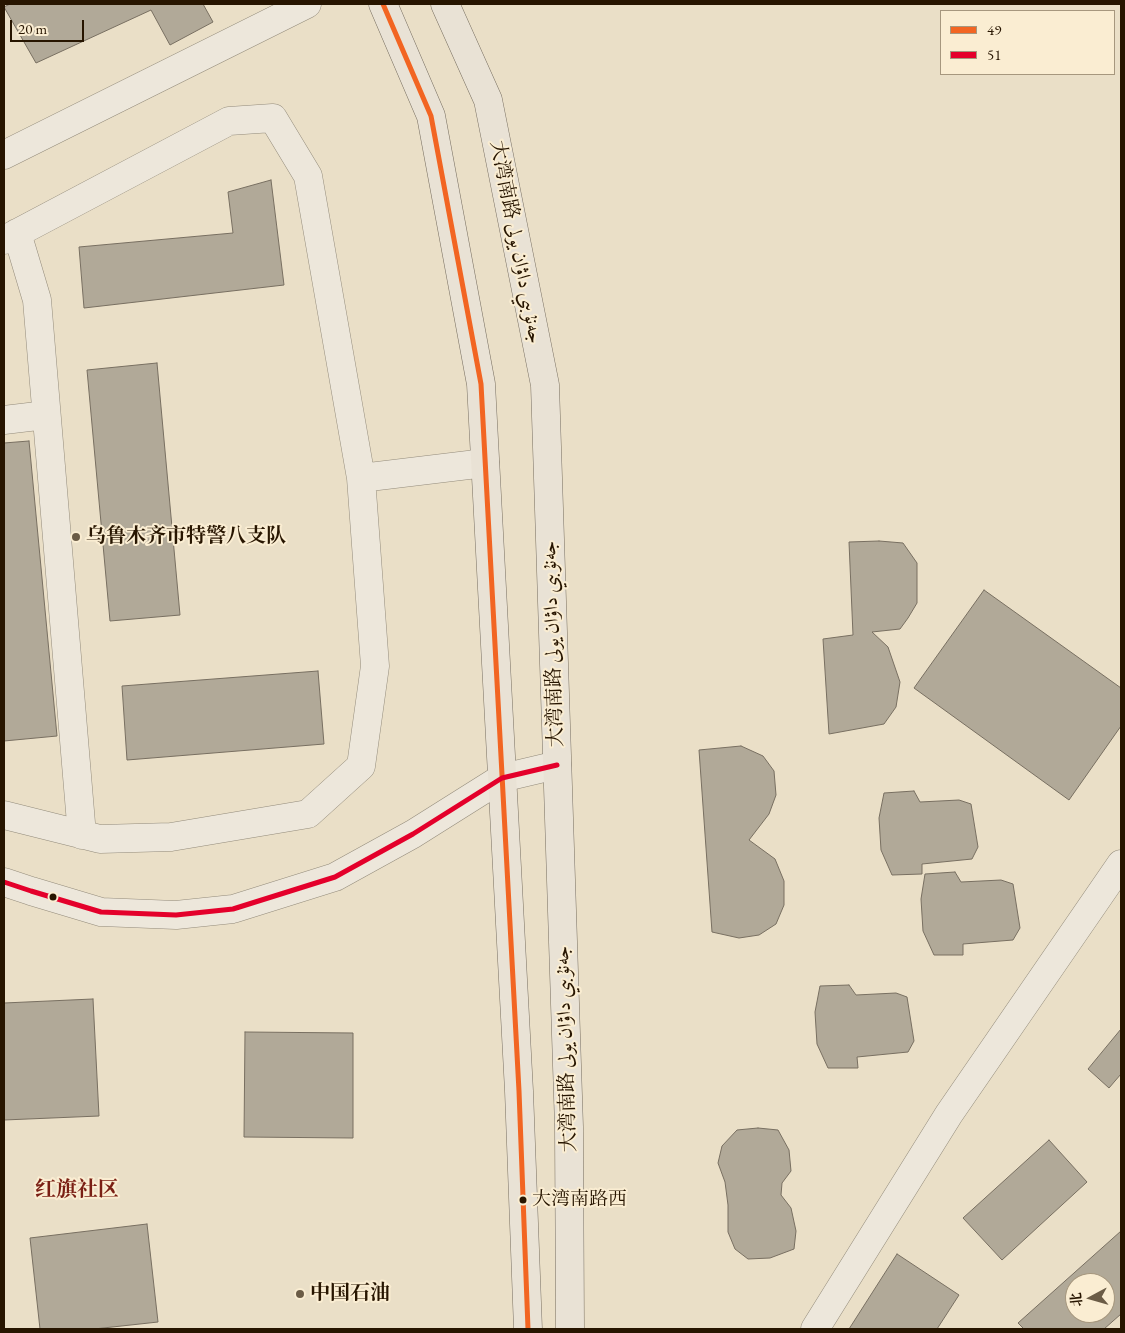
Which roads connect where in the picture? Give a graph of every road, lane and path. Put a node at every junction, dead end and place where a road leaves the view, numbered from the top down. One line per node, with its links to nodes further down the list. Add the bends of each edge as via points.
1 (307, 4): 4 (street)
2 (383, 4): 8 (main road, via 431,116 481,384)
3 (444, 4): 10 (main road, 大湾南路 جەنۇبىي داۋان يولى, via 488,100 545,385)
4 (4, 155)
5 (10, 236): 6 (street, via 37,300); 9 (street, via 229,121 273,118 308,176)
6 (46, 414): 7 (street); 13 (street)
7 (4, 420)
8 (485, 463): 9 (street); 11 (main road)
9 (361, 478): 13 (street, via 375,666 360,766 308,814 172,837 100,840)
10 (557, 765): 11 (street); 17 (main road, 大湾南路 جەنۇبىي داۋان يولى, via 569,1127)
11 (502, 778): 15 (street, via 413,834 335,877 233,909 176,915 100,912); 16 (main road)
12 (4, 816): 13 (street)
13 (82, 835)
14 (1121, 864): 18 (street, via 949,1114)
15 (4, 882)
16 (528, 1329)
17 (570, 1329)
18 (815, 1329)

